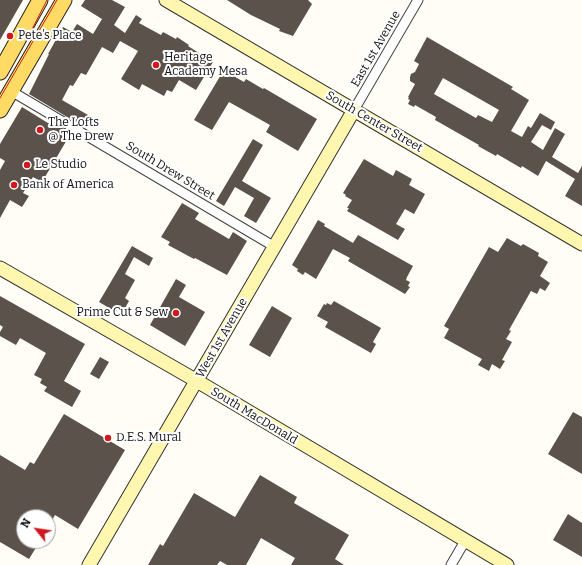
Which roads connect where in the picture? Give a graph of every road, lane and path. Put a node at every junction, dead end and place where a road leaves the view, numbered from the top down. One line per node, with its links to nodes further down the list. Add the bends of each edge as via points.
1 (40, 0): 5 (main road)
2 (64, 0): 6 (main road)
3 (166, 0): 8 (street, South Center Street)
4 (418, 0): 8 (street, East 1st Avenue)
5 (0, 72)
6 (11, 90): 7 (main road); 10 (street, South Drew Street)
7 (0, 110)
8 (354, 110): 9 (street, South Center Street); 10 (street, West 1st Avenue)
9 (582, 244)
10 (275, 247): 12 (street, West 1st Avenue)
11 (0, 268): 12 (street, South MacDonald)
12 (197, 382): 13 (street, South MacDonald); 14 (street, West 1st Avenue)
13 (465, 541): 15 (street); 16 (street, South MacDonald)
14 (89, 565)
15 (451, 565)
16 (507, 565)

